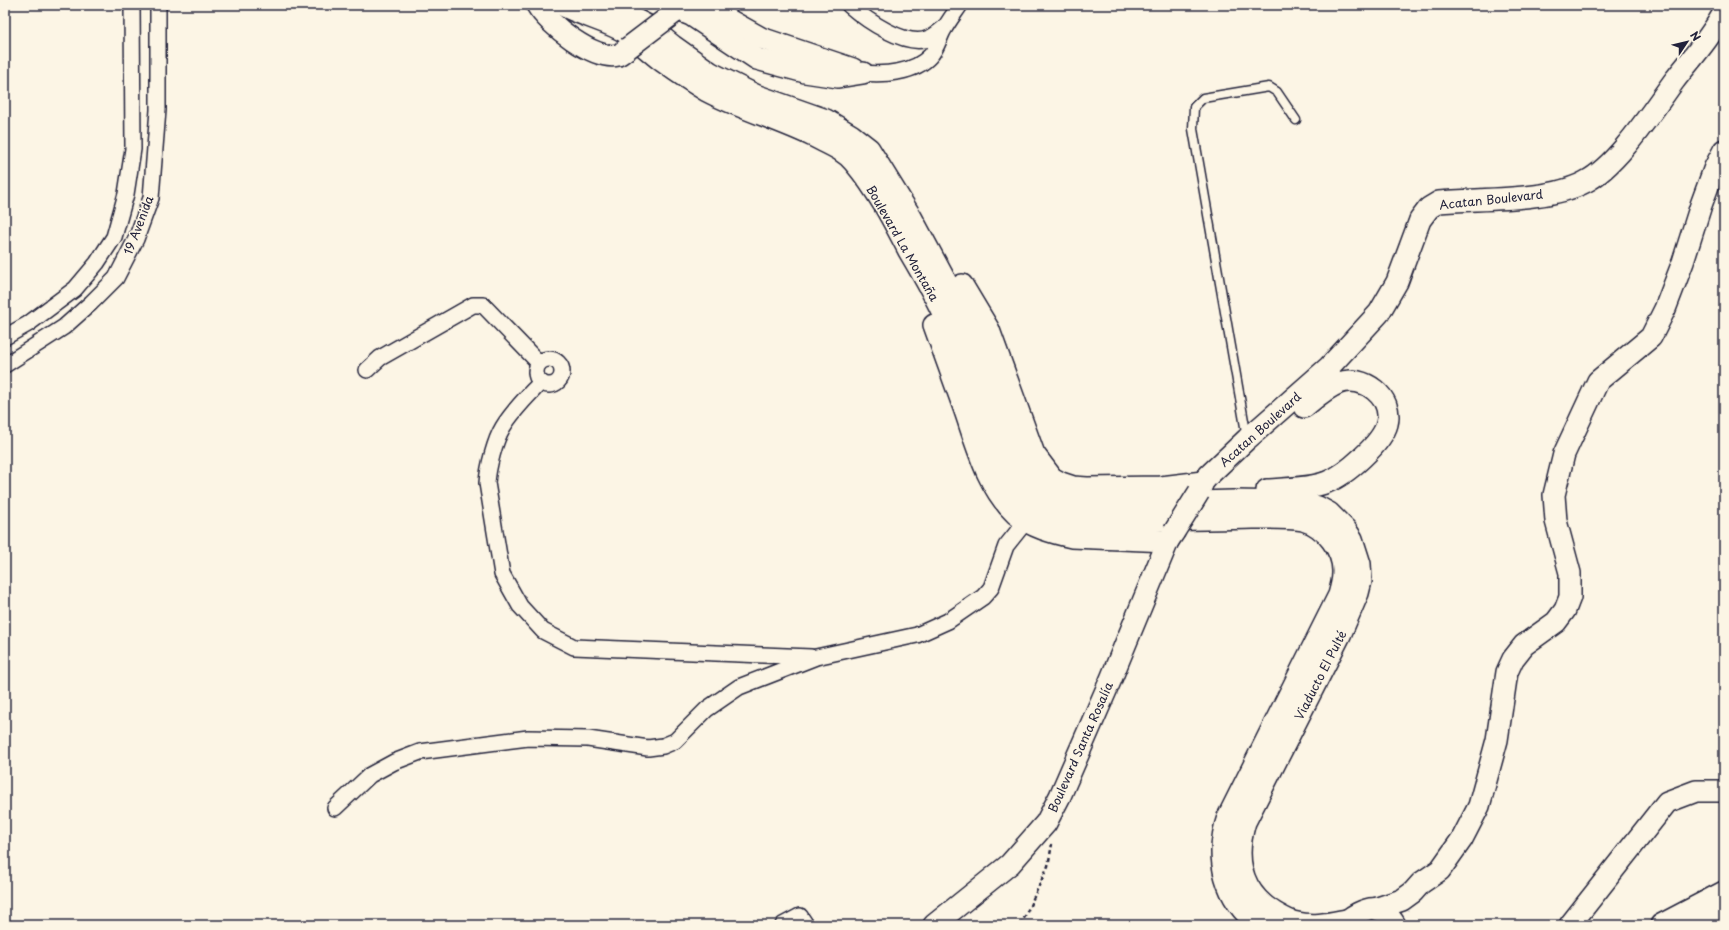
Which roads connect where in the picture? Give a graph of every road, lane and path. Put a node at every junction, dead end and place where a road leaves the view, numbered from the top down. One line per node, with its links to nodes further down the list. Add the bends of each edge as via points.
1 (132, 5): 16 (street, 19 Avenida, via 133,149 126,194 114,237 75,289 28,324)
2 (158, 5): 18 (street, 19 Avenida, via 158,110 151,198 136,239 116,278 91,303 64,327)
3 (537, 5): 11 (main road, bridge, via 541,12 576,41 600,53 618,55 674,13 681,11 747,54 774,65 838,77)
4 (562, 5): 15 (main road, Boulevard La Montaña, via 608,23 627,34 705,90 740,107 790,125 837,148 853,160 892,218)
5 (607, 5): 14 (main road, Boulevard La Montaña, via 648,26 711,73 755,95 826,120 865,145 877,160)
6 (708, 5): 11 (main road, via 761,38)
7 (849, 5): 10 (street, via 884,31 914,40 929,38)
8 (960, 5): 10 (street)
9 (1724, 12): 21 (main road, Acatan Boulevard, via 1708,38 1615,158 1584,183 1558,192 1439,202 1429,208 1420,220 1397,282 1379,313 1329,367)
10 (946, 26): 11 (street, via 930,56 917,65 900,72)
11 (863, 73)
12 (1296, 120): 21 (lane, via 1277,92 1269,87 1203,98 1194,107 1193,129)
13 (1724, 150): 30 (main road, Viaducto El Pulté, via 1715,167 1665,309 1651,337 1598,381 1564,454 1554,495 1556,521 1570,573 1570,597 1556,622 1524,645 1513,659 1505,681 1497,740 1479,806 1462,839 1440,870)
14 (934, 259): 22 (main road, via 951,267 980,314 996,349 1034,454 1052,478 1073,487 1087,488); 25 (main road, Boulevard La Montaña, via 968,323 1018,456 1034,483 1057,499)
15 (928, 283): 24 (main road, via 928,308 981,456 999,494 1010,508); 25 (main road, Boulevard La Montaña, via 968,372 1002,467 1024,499 1043,512 1079,522)
16 (5, 337)
17 (539, 363): 19 (street, via 483,305 473,305 380,358); 20 (street, via 536,371); 20 (street, via 551,359 558,363 562,371 560,379 553,384)
18 (5, 364)
19 (367, 370)
20 (541, 382): 26 (street, via 502,428 488,470 487,483 502,574 520,606 543,631 574,647)
21 (1247, 439): 22 (main road, Acatan Boulevard)
22 (1201, 487): 23 (main road, via 1213,482 1324,390 1339,383 1358,381 1381,394 1388,413 1384,430 1373,446 1333,480 1323,484 1246,493); 25 (main road, Boulevard Santa Rosalía, bridge)
23 (1233, 501): 25 (main road, Viaducto El Pulté); 34 (main road, Viaducto El Pulté, via 1299,502 1318,507 1341,524 1352,539 1358,554 1361,581 1354,604 1245,822 1239,852 1248,886 1259,902 1272,911 1296,923)
24 (1026, 521): 25 (main road, via 1072,537); 26 (street, via 1006,546 991,588 983,597 954,617 917,635)
25 (1168, 524): 37 (main road, Boulevard Santa Rosalía, via 1111,679 1046,823 1010,864); 39 (main road, Viaducto El Pulté, via 1273,518 1306,521 1328,536 1341,559 1343,575 1339,595 1224,828 1221,851 1226,882 1241,907)
26 (816, 657): 28 (street, via 739,688 707,709 675,740 663,746 648,748 588,739 528,738 420,752 370,775)
27 (1724, 791): 42 (main road, via 1696,791 1667,802)
28 (335, 808)
29 (1052, 843): 38 (path, via 1048,866)
30 (1421, 883): 32 (main road, Viaducto El Pulté, via 1402,900); 41 (main road)
31 (1724, 892): 43 (main road)
32 (1375, 909): 34 (main road, Viaducto El Pulté, via 1354,915); 40 (main road, via 1384,912)
33 (1724, 910): 44 (main road)
34 (1345, 923)
35 (783, 925): 36 (street, via 800,916)
36 (806, 925)
37 (934, 925)
38 (1021, 925)
39 (1259, 925)
40 (1395, 925)
41 (1401, 925)
42 (1570, 925)
43 (1661, 925)
44 (1697, 925)

